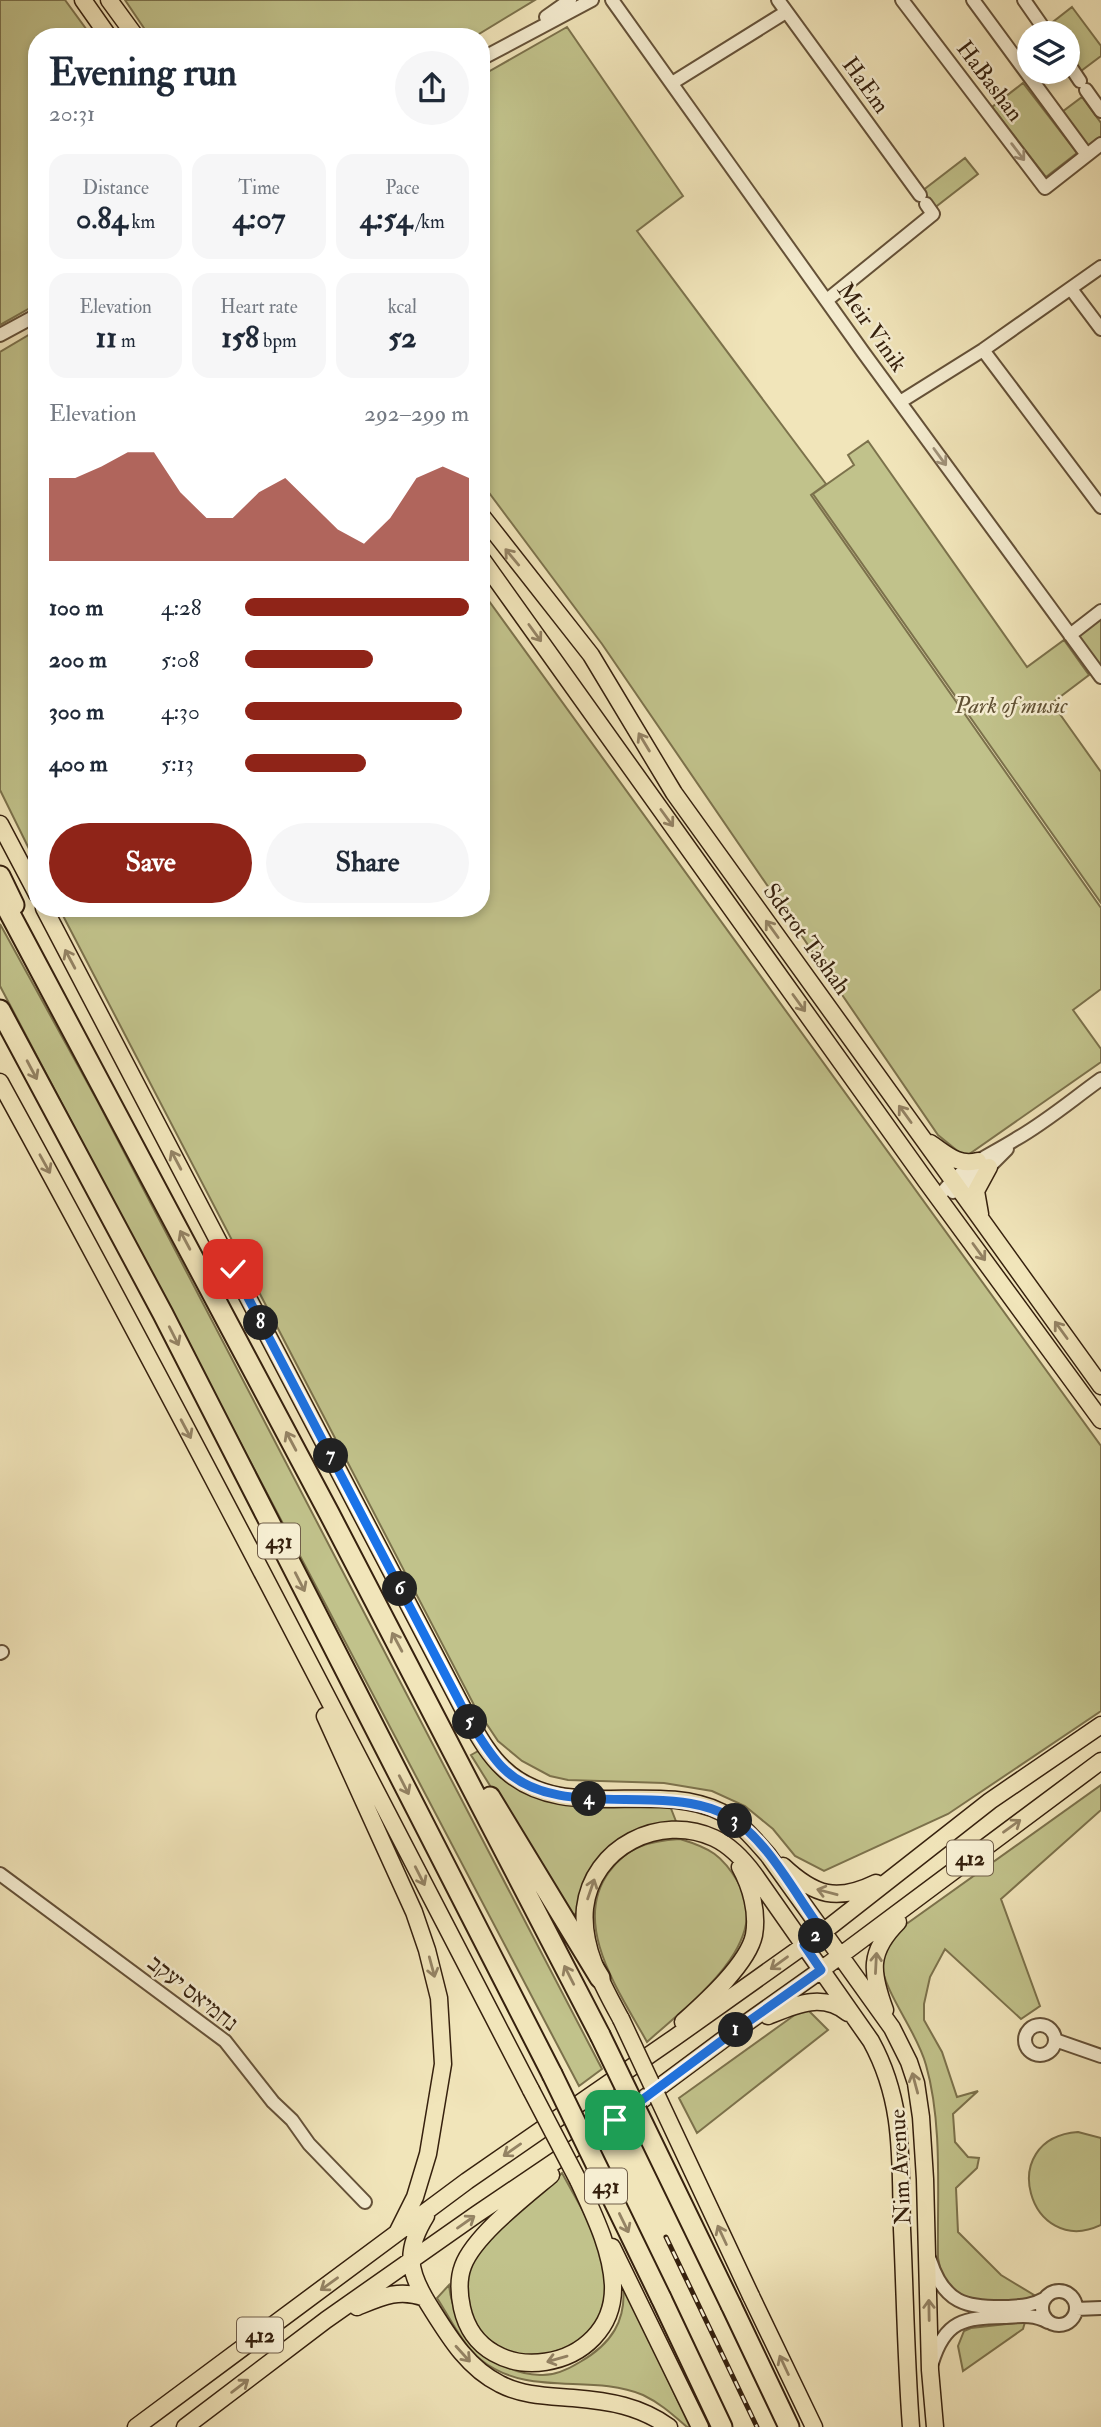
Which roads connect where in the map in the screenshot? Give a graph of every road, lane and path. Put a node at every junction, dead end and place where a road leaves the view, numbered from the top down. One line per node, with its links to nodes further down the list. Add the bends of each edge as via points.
1 (83, 0): 12 (main road)
2 (109, 0): 13 (main road)
3 (592, 0): 9 (street)
4 (612, 0): 16 (street, Meir Vinik)
5 (778, 0): 10 (street, HaEm)
6 (902, 0): 19 (street, HaBashan, one-way to 19, via 1045,188)
7 (973, 0): 19 (street)
8 (1024, 0): 11 (street)
9 (574, 2): 14 (street)
10 (786, 12): 16 (street); 22 (street, HaEm, via 933,214)
11 (1039, 21)
12 (103, 28)
13 (129, 28)
14 (490, 54)
15 (1080, 81): 17 (street)
16 (672, 83): 22 (street, Meir Vinik)
17 (1101, 110)
18 (1101, 144): 19 (street)
19 (1087, 155)
20 (1101, 267): 21 (street)
21 (1071, 289): 24 (street); 26 (street)
22 (827, 300): 27 (street, Meir Vinik)
23 (28, 320): 25 (street)
24 (1101, 329)
25 (0, 335)
26 (983, 350): 27 (street); 28 (street)
27 (900, 402): 32 (street, Meir Vinik, one-way to 32)
28 (1101, 507)
29 (490, 526): 43 (main road, Sderot Tashah, one-way to 29, via 674,793 591,655)
30 (490, 571): 46 (main road, Sderot Tashah, one-way to 46)
31 (1101, 611): 32 (street)
32 (1070, 635): 33 (street, Meir Vinik)
33 (1101, 677)
34 (0, 824): 36 (main road)
35 (0, 876): 40 (highway)
36 (28, 877)
37 (0, 895): 40 (highway, 431)
38 (49, 917): 55 (main road, one-way to 38, via 732,1818 700,1805 543,1791 516,1778 491,1753 456,1695)
39 (0, 1012): 79 (highway, 431, one-way to 79, bridge, via 163,1314 552,2074)
40 (100, 1079): 51 (highway, 431, one-way to 40)
41 (1101, 1079): 44 (street)
42 (0, 1083): 50 (main road, one-way to 50)
43 (922, 1138): 44 (main road, via 958,1161); 45 (main road, Sderot Tashah)
44 (983, 1164): 45 (street); 47 (main road, via 976,1191)
45 (956, 1184): 46 (street); 47 (main road, Sderot Tashah)
46 (939, 1197): 49 (main road, Sderot Tashah, one-way to 49)
47 (985, 1226): 48 (main road, Sderot Tashah, one-way to 47)
48 (1101, 1386)
49 (1101, 1420)
50 (241, 1533): 71 (main road, one-way to 71, bridge); 74 (main road, one-way to 74, via 386,1846 434,1975 442,2029 441,2077 421,2182)
51 (415, 1677): 63 (highway); 90 (highway, 431, one-way to 51, bridge, via 600,2035)
52 (1101, 1725): 56 (main road, 412, via 990,1801)
53 (1101, 1761): 57 (main road, 412, one-way to 53)
54 (691, 1831): 60 (main road, Nim Avenue, via 725,1844 744,1861); 63 (main road, one-way to 54, via 585,1922 588,1894 597,1872 615,1852 637,1838 667,1829); 69 (main road, via 717,1843 736,1860 754,1901 754,1935 722,1983)
55 (757, 1842): 56 (main road, one-way to 55, via 875,1884 838,1895 795,1877); 59 (main road, Nim Avenue)
56 (912, 1863): 59 (main road, 412)
57 (950, 1873): 61 (main road, 412); 65 (main road, one-way to 57, via 876,1978 878,1945)
58 (0, 1874): 72 (street, נחמיאס יעקב, via 225,2041 309,2144)
59 (823, 1932): 60 (main road, 412); 61 (main road, Nim Avenue)
60 (804, 1945): 62 (main road, Nim Avenue); 69 (main road, 412, one-way to 69)
61 (841, 1956): 62 (main road, 412); 65 (main road, Nim Avenue)
62 (821, 1970): 64 (main road, Nim Avenue); 66 (main road, 412)
63 (600, 1978): 91 (main road, one-way to 63, bridge)
64 (857, 2021): 66 (main road, via 830,2003 807,2001); 92 (main road, Nim Avenue, via 881,2060 895,2102)
65 (892, 2028): 75 (main road, Nim Avenue, one-way to 65, via 919,2098 909,2062)
66 (728, 2036): 70 (main road, 412)
67 (1055, 2040): 68 (street)
68 (1101, 2056)
69 (633, 2067): 73 (main road, 412, one-way to 73)
70 (603, 2129): 71 (main road, one-way to 70, via 610,2263 613,2289 607,2317 597,2335 570,2355 539,2364 496,2354 478,2339 463,2312 459,2280 464,2262 516,2205); 76 (main road, 412, one-way to 70)
71 (578, 2180): 79 (main road)
72 (365, 2202)
73 (433, 2207): 74 (main road, 412); 76 (main road, via 412,2242)
74 (397, 2233): 85 (main road, 412, one-way to 85)
75 (927, 2253): 78 (street, via 942,2287 968,2305 1026,2306); 84 (main road, Nim Avenue, one-way to 75)
76 (411, 2261): 77 (main road); 82 (main road, 412)
77 (425, 2298): 82 (main road, via 389,2294); 87 (main road, one-way to 87, via 461,2352 499,2384 530,2394 618,2403)
78 (1044, 2299): 81 (street, via 1054,2291 1064,2292 1073,2298); 83 (street, via 1042,2311)
79 (652, 2302): 88 (main road); 89 (highway, 431)
80 (1101, 2308): 81 (street)
81 (1076, 2309): 83 (street, via 1066,2324)
82 (326, 2320): 86 (main road, 412, one-way to 82)
83 (1048, 2322): 84 (street, via 1031,2316 963,2321 944,2335)
84 (930, 2370): 93 (main road, Nim Avenue)
85 (136, 2427)
86 (185, 2427)
87 (669, 2427)
88 (700, 2427)
89 (722, 2427)
90 (789, 2427)
91 (814, 2427)
92 (911, 2427)
93 (935, 2427)

